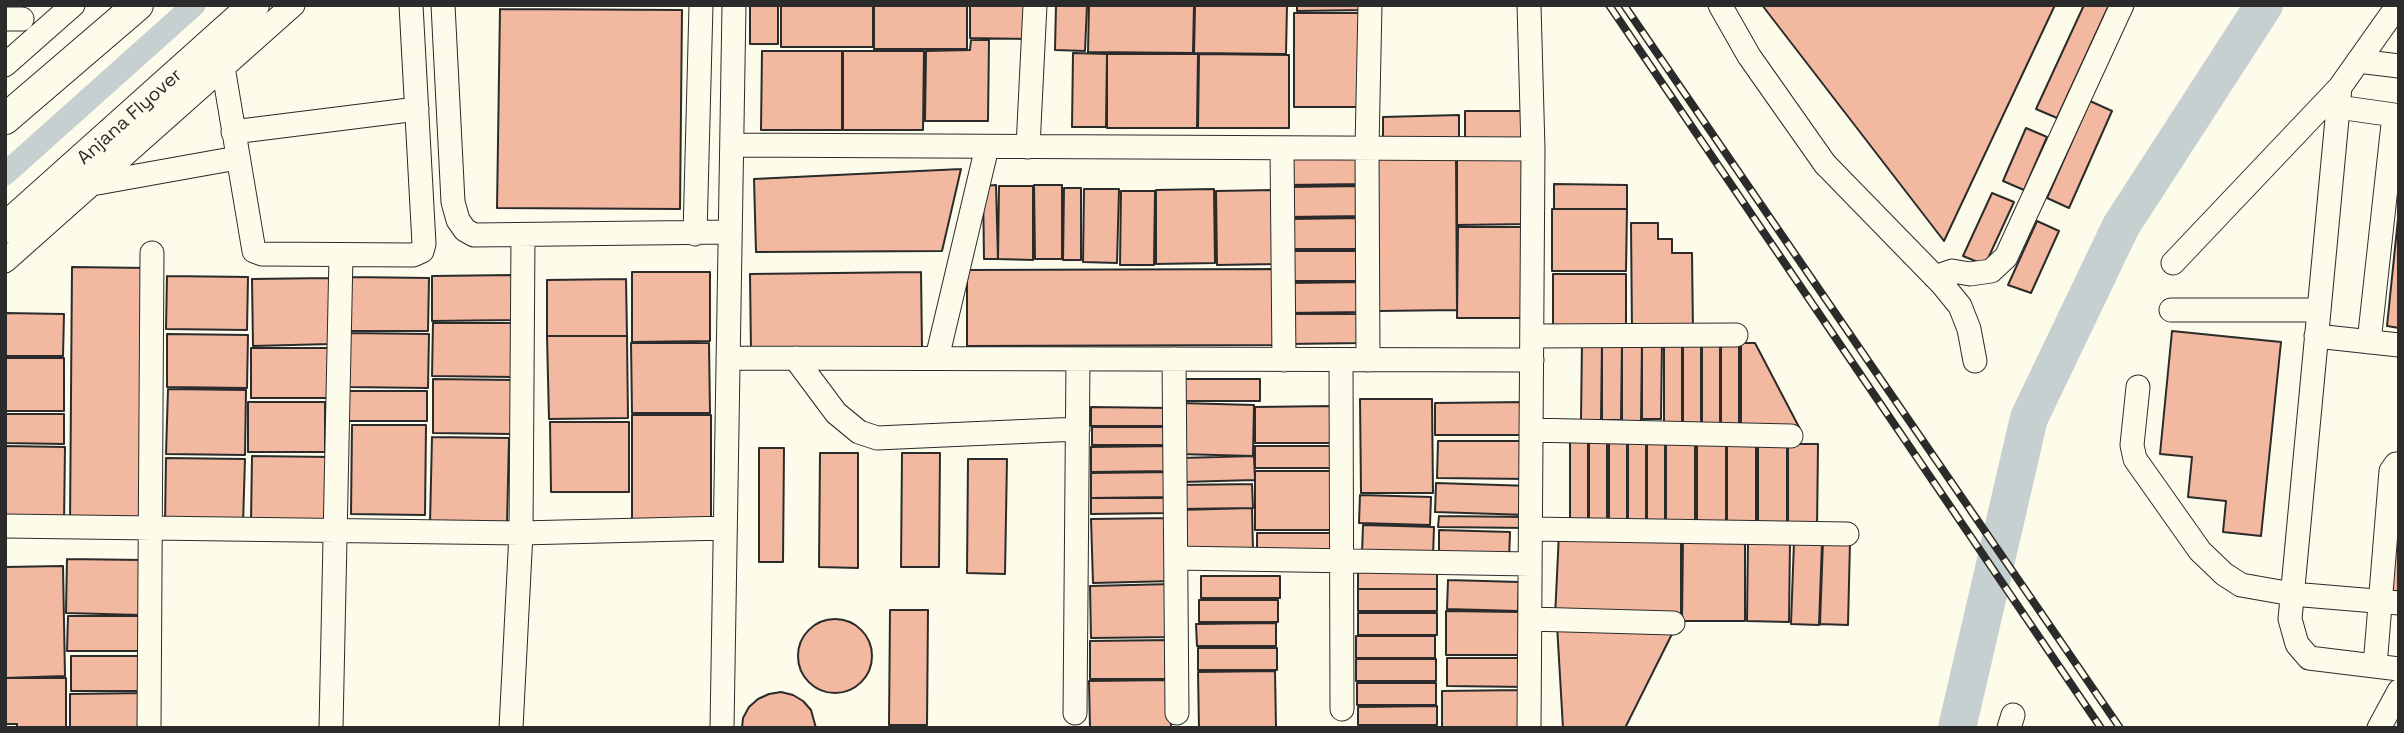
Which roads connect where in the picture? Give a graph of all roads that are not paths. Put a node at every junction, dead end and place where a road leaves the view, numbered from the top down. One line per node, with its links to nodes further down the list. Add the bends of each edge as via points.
1 (73, 5): 16 (street)
2 (138, 5): 21 (main road)
3 (254, 5): 31 (main road, Anjana Flyover)
4 (293, 5): 18 (street)
5 (411, 5): 20 (street)
6 (443, 5): 34 (street, via 453,202 458,220 474,236)
7 (701, 5): 33 (street)
8 (734, 5): 23 (street)
9 (1035, 5): 25 (street)
10 (1370, 5): 27 (street)
11 (1529, 5): 28 (street)
12 (1720, 5): 39 (street, via 1749,56 1825,164)
13 (2122, 5): 39 (street, via 2006,257 1991,271 1952,271)
14 (2398, 5): 15 (street)
15 (2358, 61): 17 (street); 19 (street)
16 (5, 65)
17 (2399, 66)
18 (223, 67): 22 (street); 30 (street)
19 (2339, 97): 38 (street); 41 (street); 45 (street, via 2394,115)
20 (416, 110): 22 (street); 36 (street, via 422,251 413,255)
21 (5, 120)
22 (233, 132): 29 (street)
23 (732, 145): 24 (street); 32 (street)
24 (986, 147): 25 (street); 49 (street)
25 (1028, 147): 26 (street)
26 (1282, 148): 27 (street); 52 (street)
27 (1367, 148): 28 (street); 54 (street)
28 (1533, 149): 43 (street)
29 (237, 158): 30 (street); 36 (street, via 254,251)
30 (92, 184): 37 (street)
31 (5, 228)
32 (730, 232): 33 (street); 47 (street)
33 (695, 234): 34 (street)
34 (523, 235): 67 (street)
35 (152, 253): 63 (street)
36 (341, 255): 66 (street)
37 (5, 261)
38 (2174, 263)
39 (1935, 277): 56 (street, via 1959,306)
40 (2171, 310): 41 (street)
41 (2318, 310): 44 (street)
42 (1736, 335): 43 (street)
43 (1532, 336): 55 (street)
44 (2316, 336): 45 (street); 72 (street)
45 (2369, 341): 46 (street)
46 (2399, 345)
47 (728, 358): 48 (street); 64 (street)
48 (795, 358): 49 (street); 58 (street, via 835,413 859,432 877,438)
49 (937, 358): 50 (street)
50 (1078, 359): 51 (street); 58 (street)
51 (1174, 359): 52 (street); 69 (street)
52 (1284, 360): 53 (street)
53 (1341, 360): 54 (street); 70 (street)
54 (1368, 360): 55 (street)
55 (1532, 360): 59 (street)
56 (1975, 361)
57 (2137, 387): 72 (street, via 2135,459 2200,551 2241,585)
58 (1078, 429): 80 (street)
59 (1531, 430): 60 (street); 65 (street)
60 (1791, 436)
61 (2399, 464): 73 (street, via 2391,471)
62 (5, 526): 63 (street)
63 (149, 528): 66 (street); 82 (street)
64 (725, 528): 67 (street); 85 (street)
65 (1531, 529): 68 (street); 71 (street)
66 (335, 531): 67 (street); 83 (street)
67 (520, 533): 84 (street)
68 (1847, 534)
69 (1176, 558): 70 (street); 81 (street)
70 (1342, 561): 71 (street); 79 (street)
71 (1530, 564): 74 (street)
72 (2292, 594): 73 (street); 76 (street, via 2290,619 2297,644 2309,658)
73 (2389, 602): 76 (street)
74 (1530, 619): 75 (street); 86 (street)
75 (1673, 623)
76 (2375, 666): 77 (street)
77 (2399, 669)
78 (2399, 691): 87 (street)
79 (1342, 709)
80 (1075, 713)
81 (1177, 713)
82 (149, 728)
83 (331, 728)
84 (511, 728)
85 (722, 728)
86 (1529, 728)
87 (2379, 728)

